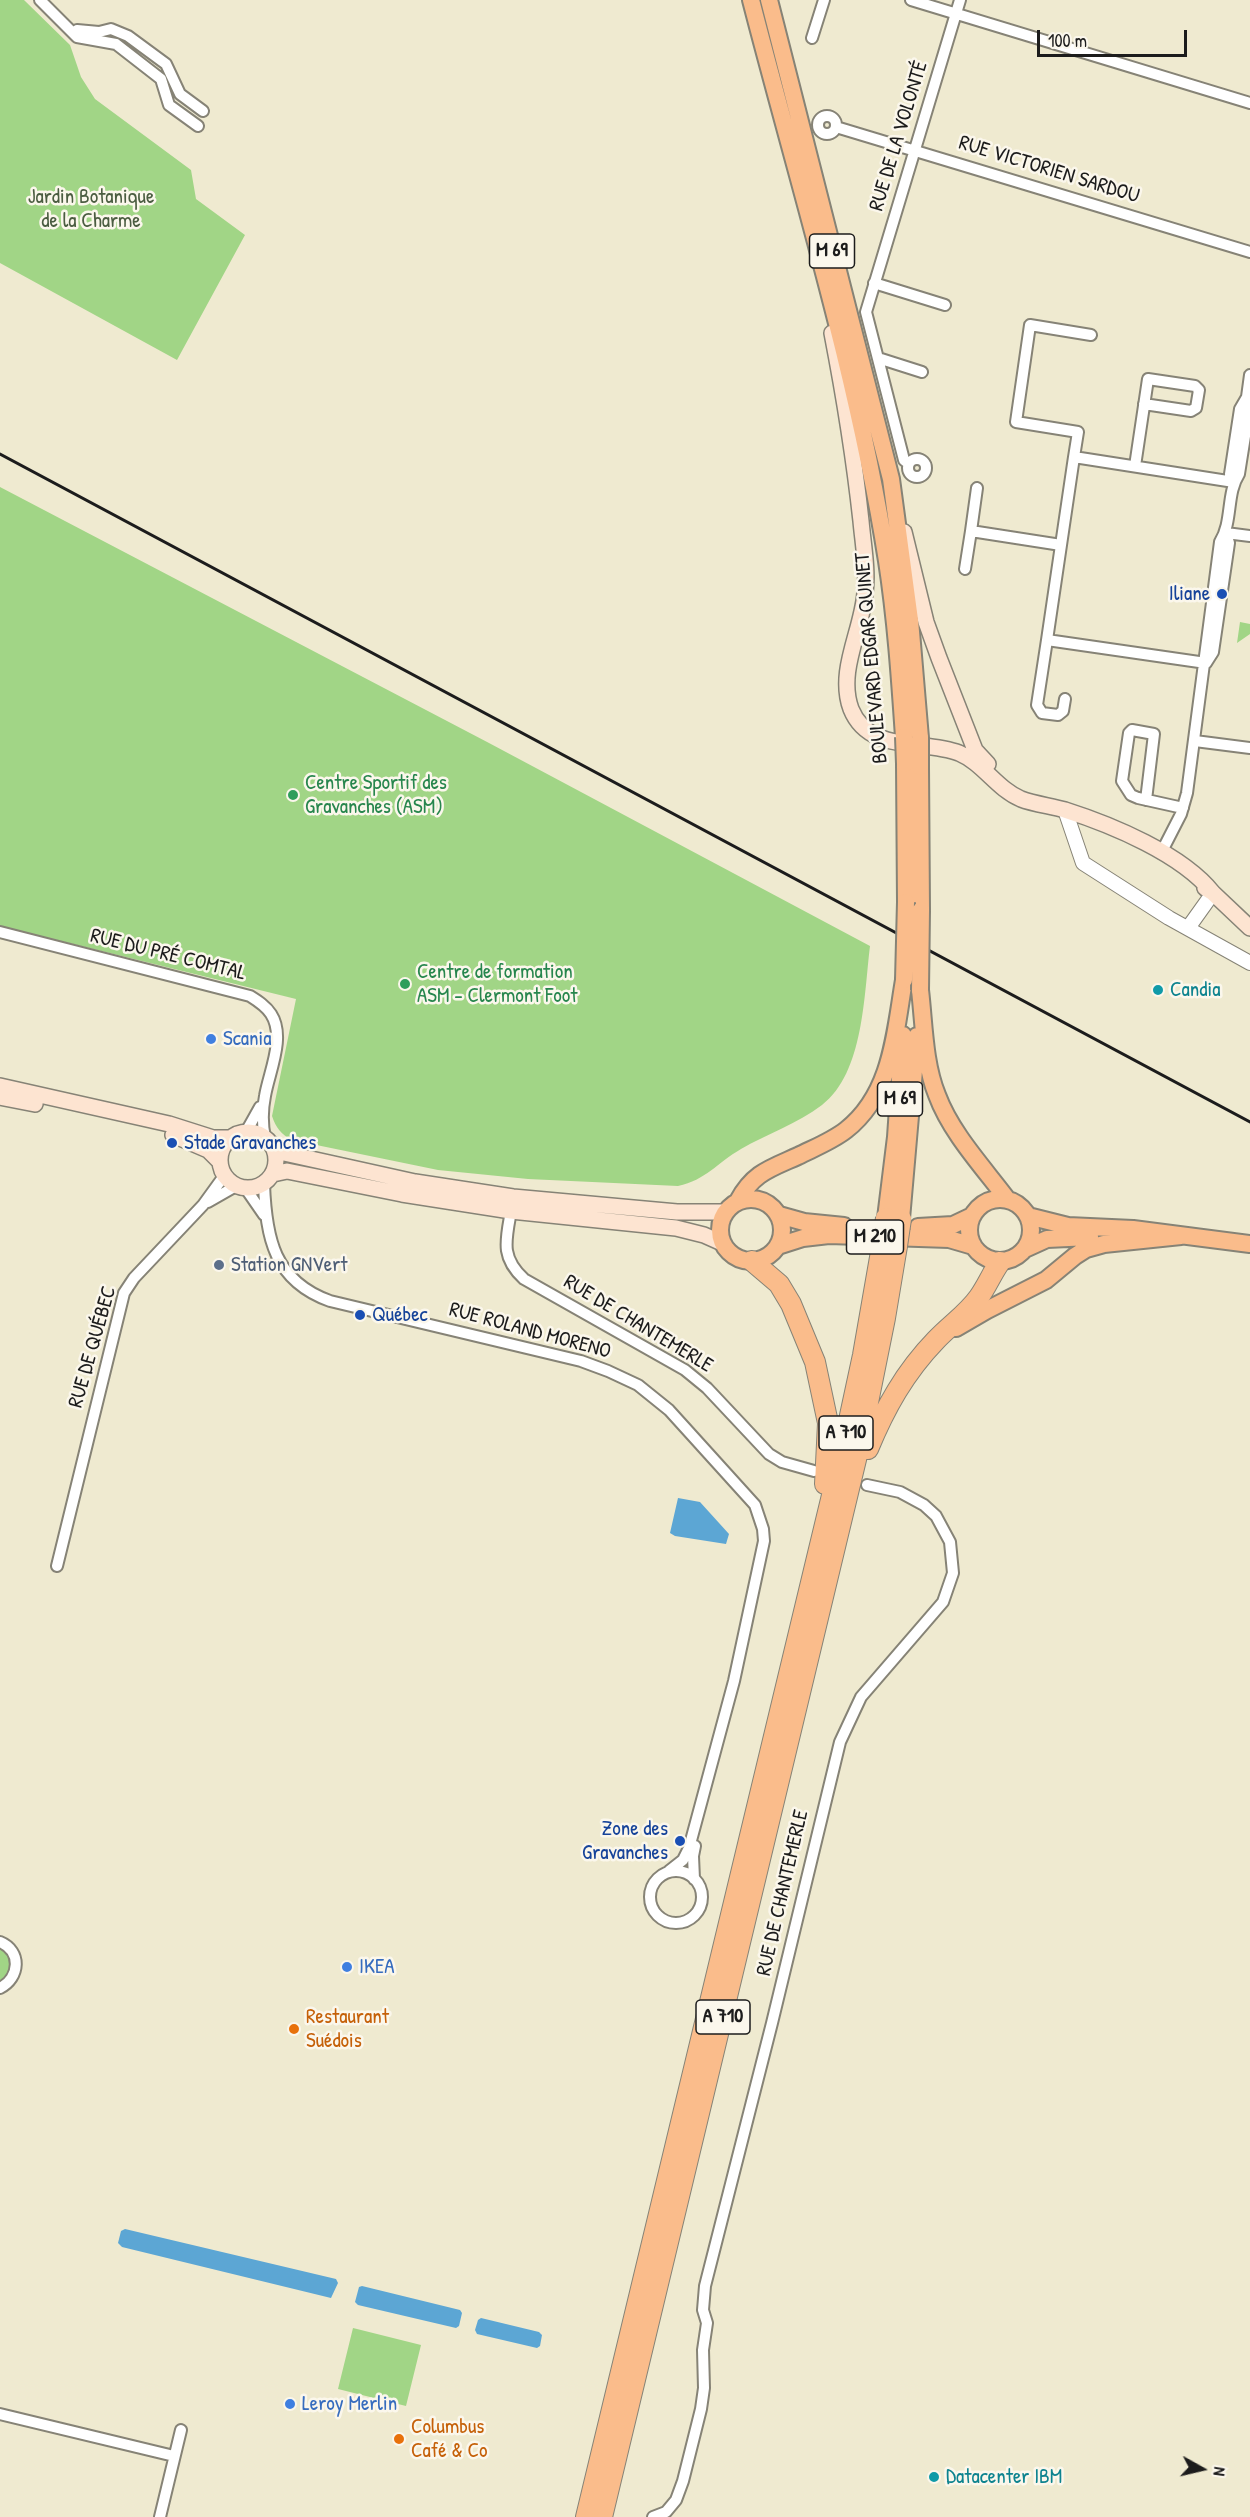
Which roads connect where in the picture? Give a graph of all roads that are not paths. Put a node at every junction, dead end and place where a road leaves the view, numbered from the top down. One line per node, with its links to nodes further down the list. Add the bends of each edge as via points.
1 (40, 0): 8 (street)
2 (751, 0): 16 (main road, BOULEVARD EDGAR QUINET / M 69)
3 (769, 0): 30 (main road, BOULEVARD EDGAR QUINET / M 69)
4 (824, 0): 9 (street)
5 (911, 0): 7 (street)
6 (960, 0): 7 (street, RUE DE LA VOLONTÉ)
7 (956, 14): 10 (street); 14 (street, RUE DE LA VOLONTÉ)
8 (66, 26): 11 (street, via 88,32 111,29 128,36 166,64 180,94); 12 (street, via 76,37 116,44 161,79 169,105)
9 (812, 38)
10 (1250, 103)
11 (203, 111)
12 (198, 126)
13 (836, 127): 14 (street, RUE VICTORIEN SARDOU)
14 (916, 150): 15 (street, RUE VICTORIEN SARDOU); 17 (street, RUE DE LA VOLONTÉ)
15 (1250, 252)
16 (823, 273): 39 (main road, BOULEVARD EDGAR QUINET / M 69, via 855,395 885,551); 44 (main road, via 848,413 864,553 866,591 848,668 852,711 865,728 884,740 958,753 1021,799)
17 (874, 283): 18 (street); 20 (street, RUE DE LA VOLONTÉ, via 866,312)
18 (945, 305)
19 (1091, 334): 25 (street, via 1030,325 1017,411 1016,422 1078,432)
20 (878, 358): 21 (street); 26 (street, RUE DE LA VOLONTÉ, via 904,460)
21 (922, 372)
22 (1250, 375): 23 (street)
23 (1249, 397): 28 (street, via 1239,474)
24 (1144, 404): 24 (street, via 1148,379 1195,386 1199,390 1196,408 1191,411); 27 (street)
25 (1074, 457): 27 (street); 34 (street)
26 (909, 464)
27 (1135, 466): 28 (street)
28 (1234, 482): 32 (street)
29 (977, 488): 31 (street)
30 (895, 501): 39 (main road, BOULEVARD EDGAR QUINET / M 69, via 910,620); 44 (main road, via 926,622 975,750 1002,779)
31 (971, 531): 34 (street); 35 (street)
32 (1226, 532): 33 (street); 37 (street, via 1220,542 1204,651)
33 (1250, 536)
34 (1061, 545): 36 (street)
35 (965, 569)
36 (1047, 640): 37 (street); 38 (street, via 1037,705 1042,713 1058,715)
37 (1206, 663): 40 (street)
38 (1065, 699)
39 (912, 738): 42 (main road, BOULEVARD EDGAR QUINET / M 69, bridge)
40 (1195, 741): 41 (street); 45 (street)
41 (1250, 748)
42 (913, 765): 53 (main road, BOULEVARD EDGAR QUINET / M 69, bridge); 54 (main road, BOULEVARD EDGAR QUINET / M 69, bridge, via 921,910)
43 (1146, 800): 43 (street, via 1131,795 1122,782 1132,730 1154,734); 45 (street)
44 (1038, 802): 46 (main road)
45 (1183, 808): 47 (street)
46 (1065, 810): 47 (main road, via 1108,825); 49 (street, via 1083,863)
47 (1161, 853): 48 (main road, via 1183,875)
48 (1213, 893): 49 (street); 50 (main road)
49 (1188, 928): 52 (street)
50 (1250, 928)
51 (0, 932): 57 (street, RUE DU PRÉ COMTAL, via 250,996 265,1006 276,1027)
52 (1250, 963)
53 (904, 980): 66 (main road, via 886,1075 865,1112 831,1141 759,1173); 72 (main road, BOULEVARD EDGAR QUINET / M 69)
54 (920, 990): 65 (main road, via 936,1094 969,1150); 72 (main road, M 69, via 915,1080)
55 (0, 1086): 59 (main road, via 169,1124 213,1138)
56 (0, 1097): 62 (main road, via 173,1135 208,1150)
57 (264, 1098): 58 (street, RUE DU PRÉ COMTAL); 60 (street, RUE DU PRÉ COMTAL, via 262,1122)
58 (246, 1132): 59 (main road); 60 (main road)
59 (230, 1138): 62 (main road)
60 (266, 1138): 61 (main road)
61 (275, 1151): 63 (main road, via 276,1167); 66 (main road, via 415,1182 513,1197 677,1212)
62 (219, 1161): 64 (main road)
63 (268, 1179): 64 (main road); 67 (main road, via 287,1171); 68 (street)
64 (236, 1184): 68 (street); 86 (street, RUE DE QUÉBEC, via 203,1205 124,1293)
65 (1007, 1200): 70 (main road, via 986,1202); 71 (main road)
66 (731, 1207): 69 (main road, via 756,1199); 74 (main road, via 720,1232)
67 (511, 1211): 74 (main road, via 676,1228); 83 (street, RUE DE CHANTEMERLE, via 507,1255 512,1268 524,1279 685,1370 769,1454)
68 (265, 1215): 88 (street, RUE ROLAND MORENO, via 280,1264 291,1279 314,1296 581,1361 638,1385 669,1410 754,1505 763,1529 762,1554)
69 (779, 1215): 70 (main road, M 210, via 830,1226 934,1228); 76 (main road, via 782,1236)
70 (972, 1216): 78 (main road, via 969,1226)
71 (1028, 1216): 73 (main road, via 1068,1226); 79 (main road, via 1031,1233)
72 (893, 1218): 77 (highway, A 710, bridge)
73 (1181, 1236): 75 (main road); 79 (main road, via 1047,1239); 82 (main road, via 1086,1249 1046,1280)
74 (722, 1243): 80 (main road, via 734,1256)
75 (1250, 1244)
76 (778, 1246): 78 (main road, M 210, via 829,1235 949,1239); 80 (main road, via 762,1259)
77 (890, 1246): 85 (highway, A 710, via 873,1380); 87 (highway, A 710)
78 (973, 1246): 81 (main road, via 984,1258)
79 (1025, 1249): 81 (main road)
80 (752, 1261): 87 (highway, via 779,1284 791,1304 815,1362 828,1423 824,1492)
81 (1000, 1262): 82 (highway, via 967,1311)
82 (936, 1340): 85 (highway, via 893,1394)
83 (814, 1471)
84 (867, 1485): 99 (street, RUE DE CHANTEMERLE, via 900,1492 936,1516 950,1542 951,1580 934,1615 861,1697 840,1742 705,2286 707,2323 701,2409 676,2500 666,2512)
85 (843, 1516): 98 (highway, A 710)
86 (57, 1566)
87 (803, 1620): 97 (highway, A 710)
88 (700, 1814): 89 (street, via 687,1855); 90 (street, via 693,1856)
89 (669, 1872): 90 (street, via 682,1872); 90 (street, via 655,1881 649,1894 656,1914 669,1923 685,1922 697,1913 702,1899)
90 (694, 1878)
91 (0, 1942): 92 (street, via 11,1950 16,1964 13,1978)
92 (0, 1988)
93 (0, 2414): 95 (street)
94 (181, 2430): 95 (street)
95 (174, 2456): 96 (street)
96 (160, 2517)
97 (586, 2517)
98 (602, 2517)
99 (653, 2517)

